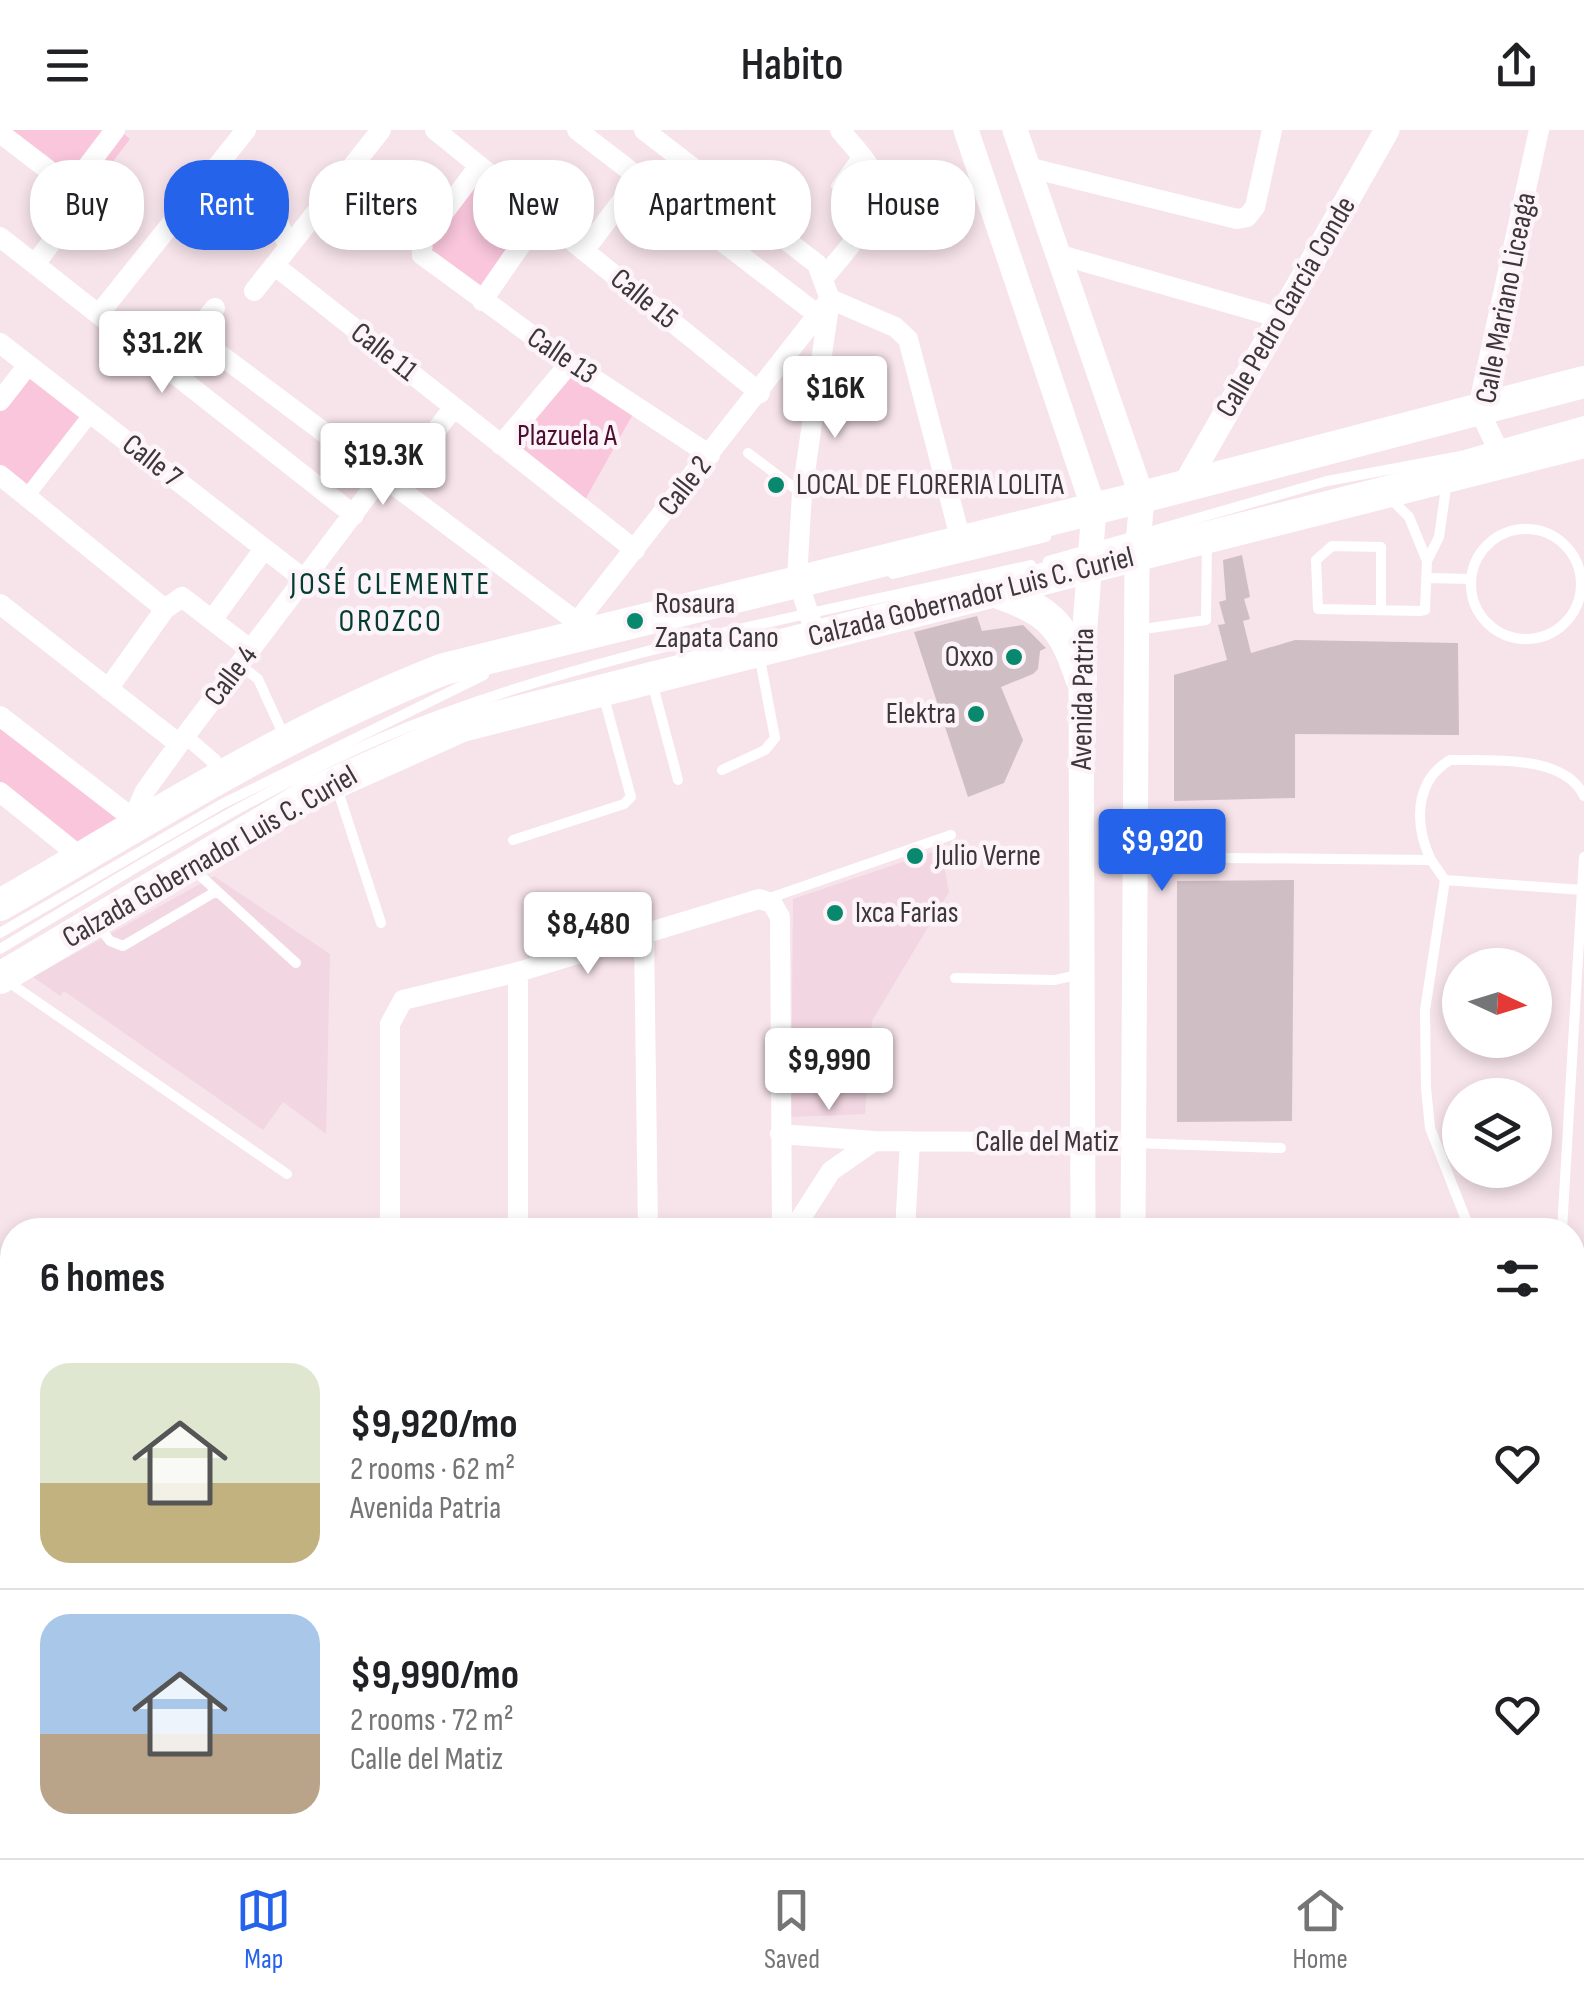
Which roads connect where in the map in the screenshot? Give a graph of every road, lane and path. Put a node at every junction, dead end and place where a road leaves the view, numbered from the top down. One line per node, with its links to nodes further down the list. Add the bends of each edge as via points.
1 (116, 130): 16 (street)
2 (246, 130): 17 (street)
3 (381, 130): 26 (street)
4 (435, 130): 20 (street, Calle 15)
5 (576, 130): 18 (street)
6 (644, 130): 36 (street, via 817,264)
7 (840, 130): 14 (street, Calle 2)
8 (966, 130): 67 (street, Avenida Patria)
9 (1015, 130): 21 (street, Avenida Patria)
10 (1272, 130): 21 (street, via 1255,208 1237,219)
11 (1386, 130): 40 (street, Calle Pedro García Conde)
12 (1539, 130): 51 (street, Calle Mariano Liceaga)
13 (0, 132): 15 (street)
14 (859, 154): 19 (lane); 36 (street, Calle 2, via 873,172 875,208)
15 (36, 160)
16 (98, 160)
17 (224, 160)
18 (615, 160)
19 (855, 160)
20 (473, 161)
21 (1027, 167): 32 (street, Avenida Patria)
22 (473, 174): 37 (street, Calle 13, via 419,251)
23 (614, 211): 31 (street)
24 (164, 235): 39 (street)
25 (2, 243): 33 (street)
26 (289, 245)
27 (43, 250): 33 (street)
28 (285, 250): 34 (street)
29 (517, 250): 37 (street)
30 (750, 250): 36 (street)
31 (584, 251): 47 (street, Calle 15)
32 (1058, 254): 40 (street); 67 (street, Avenida Patria)
33 (34, 264): 39 (street)
34 (274, 265): 35 (street); 50 (street, Calle 11)
35 (254, 291)
36 (824, 298): 47 (street, Calle 2); 63 (street); 70 (street, via 908,339)
37 (482, 301): 43 (street, Calle 13)
38 (215, 308): 45 (street)
39 (99, 314): 45 (street)
40 (1280, 318): 62 (street, Calle Pedro García Conde)
41 (0, 343): 44 (street, Calle 7)
42 (218, 353): 60 (street)
43 (570, 363): 55 (street); 57 (street, Calle 13)
44 (28, 365): 49 (street); 52 (street, Calle 7)
45 (166, 367): 66 (street)
46 (1584, 382): 51 (main road, Calzada Gobernador Luis C. Curiel)
47 (760, 393): 57 (street, Calle 2)
48 (1584, 396): 51 (lane)
49 (0, 401)
50 (454, 407): 55 (street, Calle 11); 60 (street, Calle 4, via 408,466)
51 (1481, 413): 58 (street, Calle Mariano Liceaga); 62 (main road, Calzada Gobernador Luis C. Curiel); 67 (lane)
52 (91, 414): 65 (street); 71 (street, Calle 7)
53 (1584, 421): 58 (lane)
54 (1584, 442): 58 (main road, Calzada Gobernador Luis C. Curiel)
55 (502, 444): 72 (street, Calle 11)
56 (748, 453): 63 (lane)
57 (710, 455): 72 (street, Calle 2)
58 (1501, 455): 61 (main road, Calzada Gobernador Luis C. Curiel); 67 (lane, via 1326,481 1184,520)
59 (0, 475): 65 (street)
60 (382, 476): 66 (street, Calle 4); 72 (street, Calle 2, via 577,622)
61 (1448, 476): 64 (main road, Calzada Gobernador Luis C. Curiel); 73 (lane, via 1439,538)
62 (1185, 485): 67 (main road, Calzada Gobernador Luis C. Curiel)
63 (802, 493): 77 (street)
64 (1384, 494): 69 (main road, Calzada Gobernador Luis C. Curiel); 73 (lane, via 1408,517)
65 (26, 496): 80 (street)
66 (354, 515): 76 (street, Calle 4)
67 (1111, 529): 69 (main road, Calzada Gobernador Luis C. Curiel); 70 (main road, Calzada Gobernador Luis C. Curiel); 78 (main road, Calzada Gobernador Luis C. Curiel); 83 (lane); 84 (street, Avenida Patria); 90 (street, Avenida Patria)
68 (1056, 535): 77 (lane, via 903,573)
69 (1208, 539): 84 (lane, via 1206,620)
70 (961, 540): 77 (main road, Calzada Gobernador Luis C. Curiel)
71 (264, 548): 76 (street, Calle 7); 82 (street)
72 (635, 550)
73 (1426, 560): 74 (lane)
74 (1426, 578): 75 (lane); 81 (lane, via 1424,610)
75 (1471, 579): 75 (lane, via 1486,546 1500,534 1536,529 1568,547 1582,580 1571,615 1559,628 1525,639 1508,636 1480,614)
76 (304, 580): 86 (street, Calle 4)
77 (797, 584): 83 (street); 87 (lane); 94 (main road, Calzada Gobernador Luis C. Curiel, via 444,670)
78 (996, 592): 83 (main road, Calzada Gobernador Luis C. Curiel); 90 (main road, via 1059,625)
79 (0, 604): 91 (street)
80 (165, 609): 82 (street, via 182,598); 91 (street)
81 (1381, 610): 81 (lane, via 1316,607 1316,560 1329,547 1381,547)
82 (212, 620): 86 (street)
83 (812, 625): 85 (main road, Calzada Gobernador Luis C. Curiel); 120 (lane, via 608,664 379,740 206,825)
84 (1136, 630): 105 (street, Avenida Patria)
85 (758, 648): 89 (main road, Calzada Gobernador Luis C. Curiel); 96 (lane, via 775,738 770,747)
86 (245, 658): 94 (lane); 95 (street, Calle 4)
87 (509, 667)
88 (491, 673): 117 (lane, via 222,804)
89 (650, 676): 92 (main road, Calzada Gobernador Luis C. Curiel); 98 (lane)
90 (1082, 678): 122 (street, Avenida Patria)
91 (108, 688): 95 (street)
92 (601, 688): 99 (main road, Calzada Gobernador Luis C. Curiel, via 462,726); 104 (lane, via 631,797)
93 (0, 716): 102 (street)
94 (286, 739): 97 (main road, Calzada Gobernador Luis C. Curiel)
95 (182, 740): 97 (street, via 214,761); 102 (street, Calle 4, via 145,791)
96 (722, 770)
97 (218, 780): 102 (main road, Calzada Gobernador Luis C. Curiel)
98 (678, 780)
99 (335, 782): 109 (main road, Calzada Gobernador Luis C. Curiel); 116 (lane)
100 (0, 792): 107 (street)
101 (1584, 796): 108 (lane, via 1554,768 1450,760 1427,785 1419,811)
102 (136, 822): 107 (main road, Calzada Gobernador Luis C. Curiel)
103 (951, 835): 113 (lane)
104 (513, 840)
105 (1135, 857): 108 (lane); 128 (street, Avenida Patria)
106 (1584, 857): 111 (lane)
107 (82, 858): 114 (main road, Calzada Gobernador Luis C. Curiel)
108 (1432, 860): 110 (lane)
109 (190, 866): 112 (lane); 115 (main road, Calzada Gobernador Luis C. Curiel)
110 (1446, 880): 111 (lane); 139 (lane, via 1425,1010 1426,1088 1430,1128)
111 (1582, 890): 140 (lane)
112 (215, 892): 115 (lane, via 123,946); 119 (lane)
113 (769, 901): 118 (street); 124 (street, via 780,917)
114 (0, 905)
115 (95, 922): 120 (main road, Calzada Gobernador Luis C. Curiel)
116 (381, 923)
117 (0, 933)
118 (644, 935): 121 (street); 133 (street)
119 (296, 963)
120 (1, 968): 130 (lane)
121 (518, 972): 131 (street, via 411,996 396,1007 390,1024); 132 (street)
122 (1082, 974): 123 (lane, via 1055,980); 127 (street, Avenida Patria)
123 (954, 978)
124 (780, 1134): 126 (street, Calle del Matiz); 134 (street)
125 (910, 1141): 126 (street, Calle del Matiz); 127 (street, Calle del Matiz); 136 (street)
126 (874, 1142): 135 (street, via 832,1172)
127 (1082, 1143): 128 (street, Calle del Matiz); 137 (street, Avenida Patria)
128 (1134, 1143): 129 (lane); 138 (street, Avenida Patria)
129 (1281, 1148)
130 (287, 1174)
131 (390, 1218)
132 (518, 1218)
133 (648, 1218)
134 (782, 1218)
135 (801, 1218)
136 (906, 1218)
137 (1083, 1218)
138 (1133, 1218)
139 (1465, 1218)
140 (1563, 1218)

